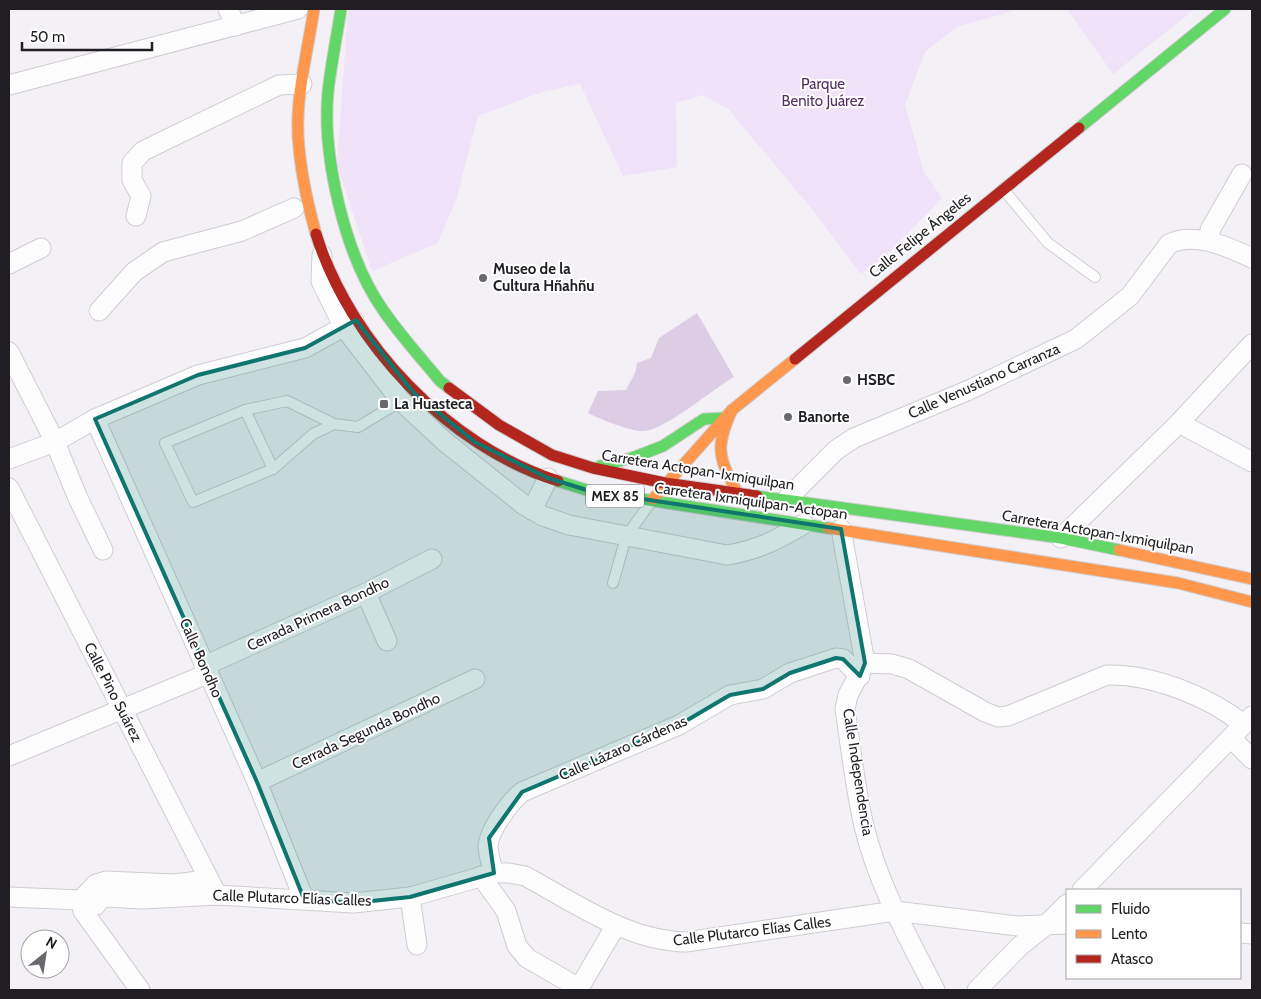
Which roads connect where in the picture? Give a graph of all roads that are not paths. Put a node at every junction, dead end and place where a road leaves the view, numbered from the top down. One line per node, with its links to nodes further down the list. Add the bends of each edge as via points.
1 (228, 9): 6 (street)
2 (298, 9): 6 (street)
3 (314, 9): 7 (main road)
4 (341, 9): 35 (main road, Carretera Actopan-Ixmiquilpan / MEX 85, via 328,92 327,133 338,203 353,252 382,309 440,381 499,425 552,454)
5 (1225, 9): 11 (main road, Calle Felipe Ángeles)
6 (236, 26): 8 (street)
7 (307, 51): 9 (street)
8 (9, 84)
9 (295, 84): 12 (street); 13 (street, via 280,85 142,151 132,163 132,180 141,196); 15 (main road, via 307,203)
10 (1242, 174): 14 (street, via 1210,230)
11 (1003, 188): 19 (lane, via 1048,243); 26 (main road, Calle Felipe Ángeles)
12 (294, 208): 15 (street, via 306,231); 20 (street, via 242,231 162,252 134,272)
13 (136, 216)
14 (1211, 242): 17 (street); 41 (street, Calle Venustiano Carranza, via 1191,239 1169,244 1130,296 1076,339 969,390 854,438 836,450)
15 (320, 246): 21 (street, via 320,281)
16 (41, 248): 18 (street)
17 (1252, 258)
18 (9, 264)
19 (1095, 277)
20 (100, 311)
21 (349, 323): 24 (street); 27 (street, via 305,348 198,375)
22 (1252, 344): 28 (street)
23 (9, 352): 30 (street)
24 (408, 397): 29 (lane, via 358,427); 31 (main road, Carretera Ixmiquilpan-Actopan / MEX 85); 32 (street)
25 (245, 410): 29 (lane, via 287,401); 36 (lane); 36 (lane, via 165,443 194,502)
26 (728, 414): 35 (main road, via 704,419 662,446); 38 (main road, Calle Felipe Ángeles); 40 (main road, via 720,437 720,461)
27 (95, 418): 30 (street); 56 (street, Calle Bondho)
28 (1179, 423): 34 (street); 47 (street)
29 (334, 424): 36 (lane, via 313,434)
30 (55, 442): 33 (street); 48 (street)
31 (475, 442): 32 (street); 37 (main road, Carretera Ixmiquilpan-Actopan / MEX 85)
32 (464, 458): 43 (street)
33 (9, 459)
34 (1252, 462)
35 (593, 468): 38 (main road, Carretera Actopan-Ixmiquilpan / MEX 85)
36 (273, 469)
37 (548, 478): 42 (main road, Carretera Ixmiquilpan-Actopan / MEX 85, via 590,492); 43 (street)
38 (665, 483): 40 (main road, Carretera Actopan-Ixmiquilpan / MEX 85); 42 (main road, Calle Felipe Ángeles)
39 (9, 488): 58 (street, Calle Pino Suárez)
40 (737, 492): 41 (main road, Carretera Actopan-Ixmiquilpan / MEX 85)
41 (786, 500): 47 (main road, Carretera Actopan-Ixmiquilpan / MEX 85)
42 (651, 502): 44 (main road, Carretera Ixmiquilpan-Actopan / MEX 85); 46 (lane)
43 (532, 510): 46 (street, via 569,525)
44 (804, 524): 45 (main road, Carretera Ixmiquilpan-Actopan / MEX 85); 46 (street, via 772,543 752,551 727,555)
45 (841, 529): 53 (main road, Carretera Ixmiquilpan-Actopan / MEX 85, via 1178,583); 55 (street)
46 (626, 537): 51 (lane)
47 (1061, 538): 50 (main road, Carretera Actopan-Ixmiquilpan / MEX 85)
48 (103, 550)
49 (432, 559): 52 (street, Cerrada Primera Bondho)
50 (1252, 580)
51 (613, 583)
52 (366, 592): 54 (street); 56 (street, Cerrada Primera Bondho)
53 (1252, 602)
54 (387, 641)
55 (862, 669): 59 (street, via 892,664 909,669 998,717 1008,716 1107,675 1144,678 1206,700 1226,711); 63 (street, Calle Lázaro Cárdenas, via 836,658 790,673 763,689 730,695 679,725 522,792 512,800 489,838); 71 (street, Calle Independencia, via 848,695 845,709 864,826 878,872)
56 (206, 670): 58 (street, Cerrada Primera Bondho); 62 (street, Calle Bondho)
57 (475, 678): 62 (street, Cerrada Segunda Bondho)
58 (122, 710): 60 (street, Cerrada Primera Bondho); 64 (street, Calle Pino Suárez)
59 (1242, 726): 61 (street); 65 (street)
60 (9, 756)
61 (1252, 759)
62 (257, 782): 68 (street, Calle Bondho)
63 (487, 875): 67 (street, Calle Plutarco Elías Calles); 73 (street, Calle Plutarco Elías Calles, via 509,873 525,876); 76 (street, via 506,911 517,946 527,958)
64 (213, 887): 68 (street, Calle Plutarco Elías Calles); 69 (street, Calle Plutarco Elías Calles, via 142,899 106,896)
65 (1083, 889)
66 (9, 897): 69 (street, Calle Plutarco Elías Calles)
67 (410, 898): 68 (street, Calle Plutarco Elías Calles, via 353,903); 75 (street)
68 (304, 899)
69 (89, 903): 77 (street, via 83,911)
70 (1066, 905): 74 (street)
71 (895, 911): 73 (street, Calle Plutarco Elías Calles, via 686,942 664,942); 74 (street, Calle Plutarco Elías Calles, via 1018,926); 78 (street, Calle Independencia)
72 (1066, 924): 74 (street, Calle Plutarco Elías Calles)
73 (616, 925): 76 (street)
74 (1045, 926): 79 (street, via 1020,946)
75 (417, 945)
76 (579, 989)
77 (140, 990)
78 (935, 990)
79 (977, 990)

